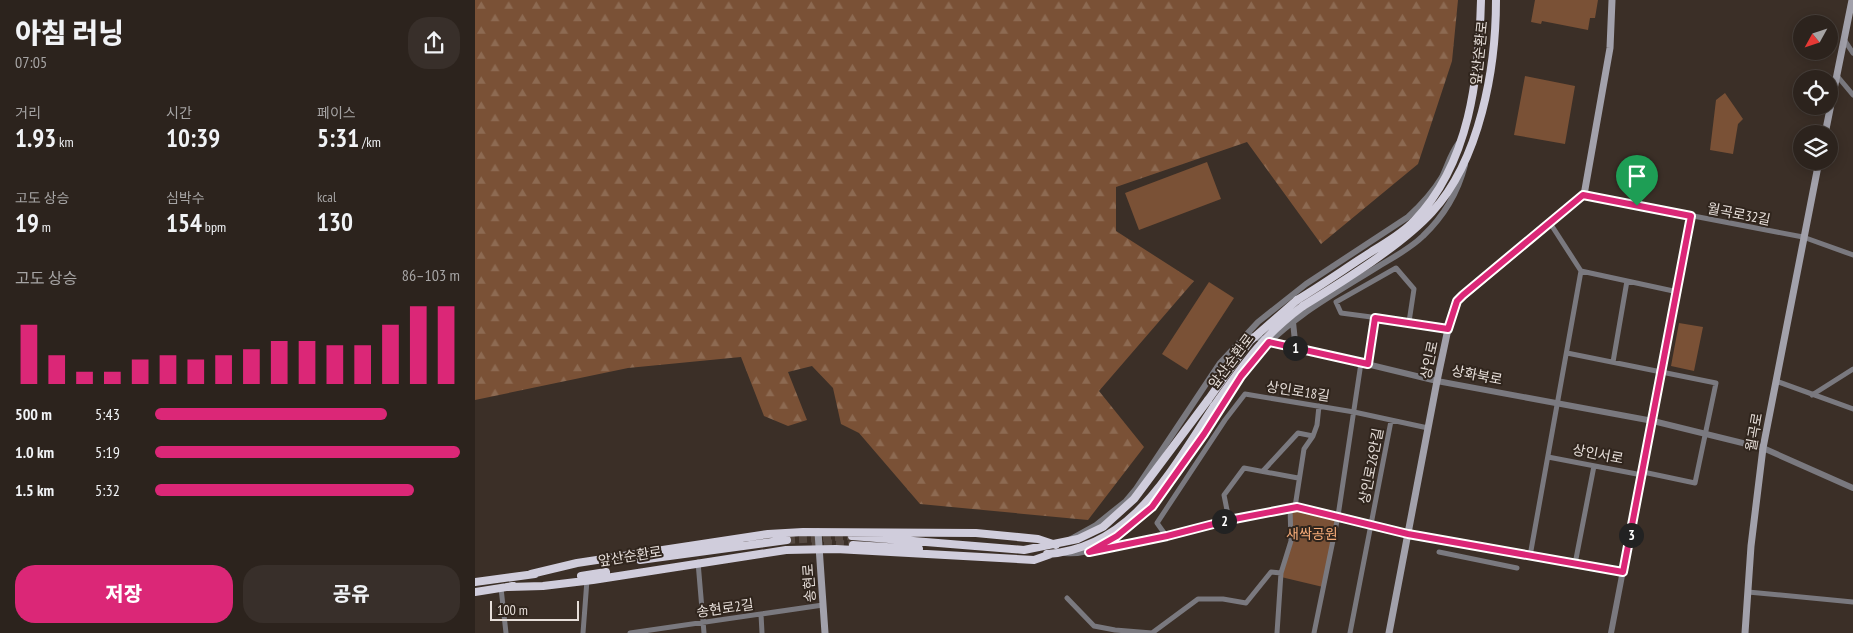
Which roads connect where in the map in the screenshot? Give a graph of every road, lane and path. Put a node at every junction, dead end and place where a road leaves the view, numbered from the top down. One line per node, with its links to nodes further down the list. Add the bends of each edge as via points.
1 (1481, 0): 10 (highway, 앞산순환로, via 1473,98)
2 (1496, 0): 11 (highway, 앞산순환로, via 1487,94)
3 (1612, 0): 13 (main road, via 1610,48)
4 (1852, 0): 5 (main road)
5 (1852, 11): 6 (main road)
6 (1845, 41): 7 (street); 8 (main road)
7 (1853, 53)
8 (1838, 77): 9 (street)
9 (1853, 95)
10 (1459, 143): 21 (street, via 1450,155 1442,176 1408,217); 22 (highway, 앞산순환로, via 1435,198 1413,223)
11 (1469, 148): 22 (highway, 앞산순환로, via 1447,192 1418,227); 24 (street, via 1457,190 1423,237)
12 (1817, 170): 16 (main road, 월곡로)
13 (1583, 195): 14 (street, 월곡로32길); 15 (main road, 상인로)
14 (1691, 216): 16 (street, 월곡로32길); 20 (street)
15 (1550, 223): 18 (street); 26 (main road, 상인로, via 1457,301)
16 (1803, 237): 17 (street); 36 (main road, 월곡로)
17 (1853, 255)
18 (1581, 271): 19 (street); 30 (street)
19 (1627, 281): 20 (street); 31 (street)
20 (1678, 292): 34 (street)
21 (1288, 298): 24 (street, via 1288,311); 27 (street)
22 (1300, 303): 61 (highway, 앞산순환로, bridge, via 1249,341 1134,499 1103,527); 66 (highway, 앞산순환로, bridge, via 1253,350 1166,477 1131,519 1093,544)
23 (1375, 318): 25 (street); 25 (street, via 1341,313 1336,302 1396,268 1414,289); 32 (street)
24 (1295, 320): 28 (street); 29 (street, via 1295,341)
25 (1409, 322): 26 (street)
26 (1448, 329): 35 (main road, 상인로)
27 (1247, 335): 28 (street, 상화북로); 61 (street, via 1219,363 1126,501 1096,525)
28 (1269, 342): 29 (street, 상화북로); 64 (street, via 1249,365 1152,507 1117,536)
29 (1301, 349): 32 (street, 상화북로)
30 (1567, 353): 31 (street); 38 (street)
31 (1613, 362): 34 (street)
32 (1365, 363): 35 (street, 상화북로); 41 (street)
33 (1853, 369): 37 (street)
34 (1663, 372): 43 (street); 45 (street, via 1715,383)
35 (1437, 381): 38 (street, 상화북로); 44 (main road, 상인로)
36 (1776, 381): 37 (street); 47 (main road, 월곡로)
37 (1812, 395): 40 (street)
38 (1558, 403): 43 (street, 상화북로); 48 (street)
39 (1319, 406): 41 (street, 상인로18길); 46 (street); 60 (street, 상인로18길, via 1245,394 1157,523)
40 (1853, 409)
41 (1353, 412): 42 (street, 상인로18길); 55 (street)
42 (1391, 421): 44 (street, 상인로18길); 57 (street, 상인로26안길)
43 (1653, 421): 45 (street, 상화북로); 51 (street)
44 (1428, 428): 59 (main road, 상인로)
45 (1705, 433): 47 (street, 상화북로); 51 (street, via 1695,483)
46 (1313, 436): 50 (street, via 1298,433); 52 (street, via 1304,449)
47 (1763, 448): 53 (street, 상화북로); 79 (main road, 월곡로)
48 (1548, 457): 49 (street, 상인서로); 68 (street)
49 (1594, 466): 51 (street, 상인서로); 70 (street)
50 (1263, 472): 52 (street); 56 (street, via 1243,468 1229,486 1225,495)
51 (1643, 474): 72 (street)
52 (1298, 478): 54 (street)
53 (1853, 488)
54 (1292, 507): 55 (street); 56 (street); 73 (street, via 1291,540)
55 (1338, 516): 57 (street); 93 (street)
56 (1229, 520): 60 (street)
57 (1371, 525): 59 (street); 94 (street, 상인로26안길)
58 (818, 532): 62 (highway, via 984,534 1038,539); 63 (main road, 송현로); 74 (highway, via 768,534 577,563)
59 (1408, 534): 68 (street); 95 (main road, 상인로)
60 (1167, 536): 64 (street)
61 (1064, 543): 62 (highway, 앞산순환로)
62 (1055, 545): 67 (highway, 앞산순환로, via 1024,550 852,540 1023,556)
63 (819, 551): 67 (highway, via 836,549 1034,560); 69 (highway, via 787,550); 82 (main road, 송현로)
64 (1089, 552): 66 (street)
65 (1439, 552): 71 (street)
66 (1064, 553): 67 (highway, 앞산순환로)
67 (1051, 554)
68 (1530, 556): 70 (street)
69 (698, 562): 75 (highway); 84 (street)
70 (1575, 564): 72 (street)
71 (1517, 568)
72 (1623, 572): 96 (street)
73 (1281, 573): 91 (street, via 1271,572 1246,603 1198,599); 92 (street)
74 (531, 574): 76 (highway, 앞산순환로); 77 (highway, 앞산순환로, via 787,542)
75 (587, 580): 77 (highway); 86 (street)
76 (475, 582)
77 (504, 588): 78 (highway, 앞산순환로); 85 (street)
78 (475, 592)
79 (1748, 592): 81 (street); 97 (main road, 월곡로)
80 (1067, 598): 91 (street, via 1094,626)
81 (1853, 602)
82 (823, 605): 83 (street, 송현로2길); 90 (main road, 송현로)
83 (761, 614): 84 (street, 송현로2길); 89 (street)
84 (703, 622): 87 (street, 송현로2길); 88 (street)
85 (506, 633)
86 (583, 633)
87 (630, 633)
88 (704, 633)
89 (762, 633)
90 (825, 633)
91 (1152, 633)
92 (1277, 633)
93 (1314, 633)
94 (1350, 633)
95 (1389, 633)
96 (1611, 633)
97 (1745, 633)

